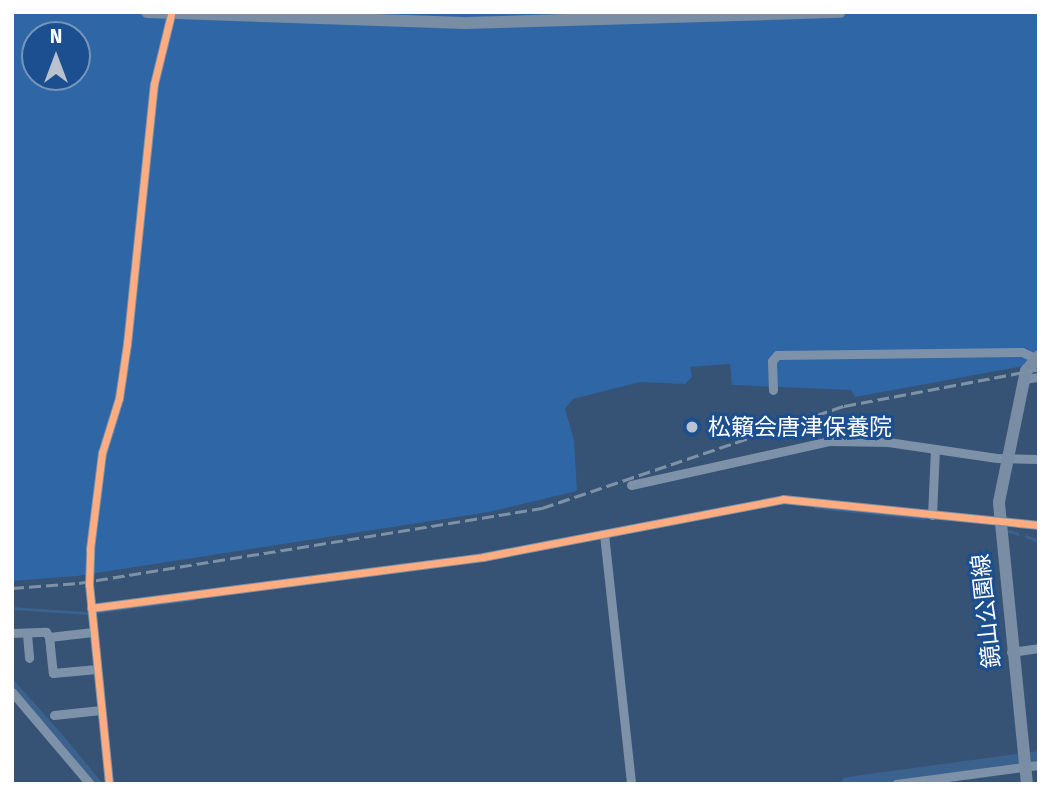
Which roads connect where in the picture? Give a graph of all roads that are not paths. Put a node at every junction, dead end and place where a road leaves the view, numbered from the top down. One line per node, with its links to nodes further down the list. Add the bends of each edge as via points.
1 (147, 12): 3 (main road)
2 (840, 12): 3 (main road, via 479,23)
3 (171, 14): 16 (street, via 154,84 121,384 106,433 94,505)
4 (1037, 357): 6 (main road, 鏡山公園線); 7 (street, via 1022,352 777,355 772,361)
5 (1039, 377): 6 (street)
6 (1024, 379): 9 (main road, 鏡山公園線)
7 (773, 390)
8 (935, 449): 9 (street); 11 (street, via 830,441); 12 (street)
9 (1007, 457): 10 (street); 13 (main road, 鏡山公園線)
10 (1039, 459)
11 (631, 485)
12 (932, 515): 13 (street); 15 (street, via 782,499)
13 (999, 521): 14 (street); 22 (main road, 鏡山公園線)
14 (1039, 525)
15 (604, 537): 16 (street); 31 (street)
16 (91, 612): 17 (street)
17 (93, 632): 20 (street); 24 (street)
18 (12, 633): 19 (street)
19 (27, 634): 20 (street, via 46,632); 23 (street)
20 (49, 637): 24 (street, via 52,673)
21 (1039, 648): 22 (street)
22 (1012, 652): 28 (main road, 鏡山公園線)
23 (29, 658)
24 (97, 669): 26 (street)
25 (12, 692): 29 (street)
26 (101, 710): 27 (street); 30 (street)
27 (54, 715)
28 (1029, 764): 32 (street); 33 (main road, 鏡山公園線)
29 (90, 784)
30 (109, 784)
31 (631, 784)
32 (896, 784)
33 (1027, 784)

